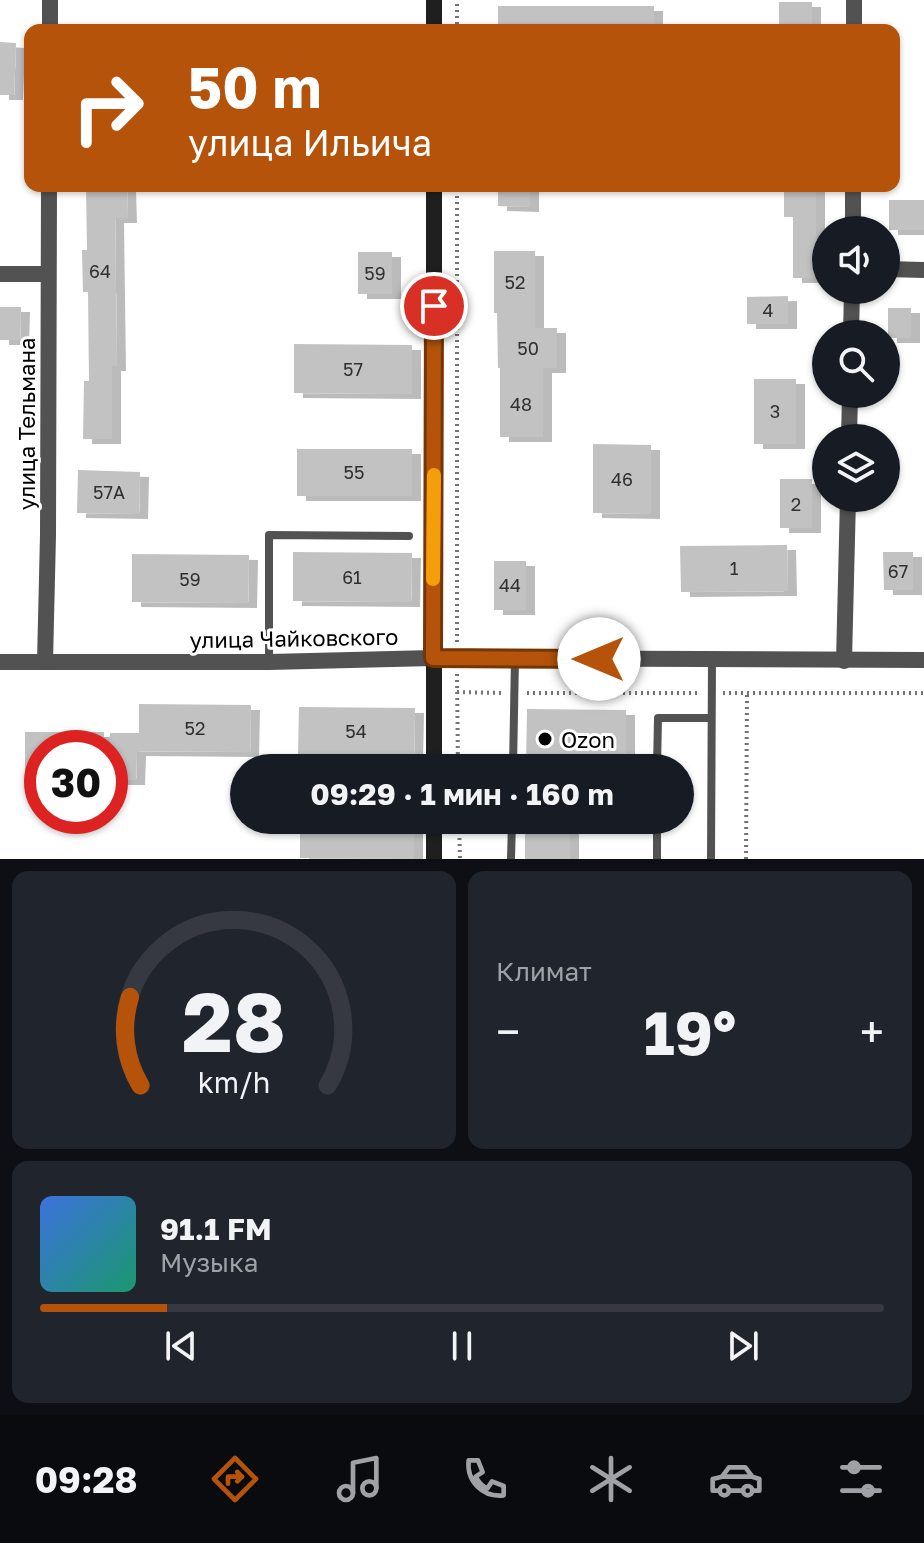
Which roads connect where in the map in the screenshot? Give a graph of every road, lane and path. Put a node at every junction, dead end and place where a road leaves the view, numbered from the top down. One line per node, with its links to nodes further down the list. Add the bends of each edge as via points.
1 (50, 0): 5 (street)
2 (434, 0): 6 (street)
3 (457, 0): 7 (path)
4 (854, 0): 8 (street)
5 (50, 24)
6 (434, 24)
7 (457, 24)
8 (854, 24)
9 (49, 192): 17 (street, улица Тельмана)
10 (434, 192): 20 (street)
11 (457, 192): 22 (path)
12 (853, 192): 13 (street)
13 (853, 216)
14 (900, 269): 15 (street)
15 (924, 270)
16 (0, 274): 17 (street)
17 (48, 274): 27 (street, улица Тельмана)
18 (848, 512): 25 (street)
19 (409, 536): 28 (lane, via 269,535)
20 (433, 658): 22 (street, улица Чайковского); 28 (street, улица Чайковского); 35 (street)
21 (515, 658): 22 (street, улица Чайковского); 23 (street, улица Чайковского); 30 (lane)
22 (457, 659): 29 (path)
23 (712, 660): 25 (street, улица Чайковского); 31 (lane)
24 (924, 660): 25 (street, улица Чайковского)
25 (844, 661)
26 (0, 662): 27 (street, улица Чайковского)
27 (45, 662): 28 (street, улица Чайковского)
28 (269, 662)
29 (457, 692): 30 (path); 36 (path)
30 (514, 693): 31 (path); 37 (lane)
31 (711, 693): 33 (path); 34 (lane)
32 (924, 693): 33 (path)
33 (747, 694): 48 (path)
34 (711, 718): 38 (lane, via 658,718); 47 (lane)
35 (434, 754)
36 (458, 754)
37 (513, 754)
38 (657, 754)
39 (434, 834): 43 (street)
40 (459, 834): 44 (path)
41 (512, 834): 45 (lane)
42 (657, 834): 46 (lane)
43 (434, 859)
44 (460, 859)
45 (511, 859)
46 (657, 859)
47 (711, 859)
48 (746, 859)

